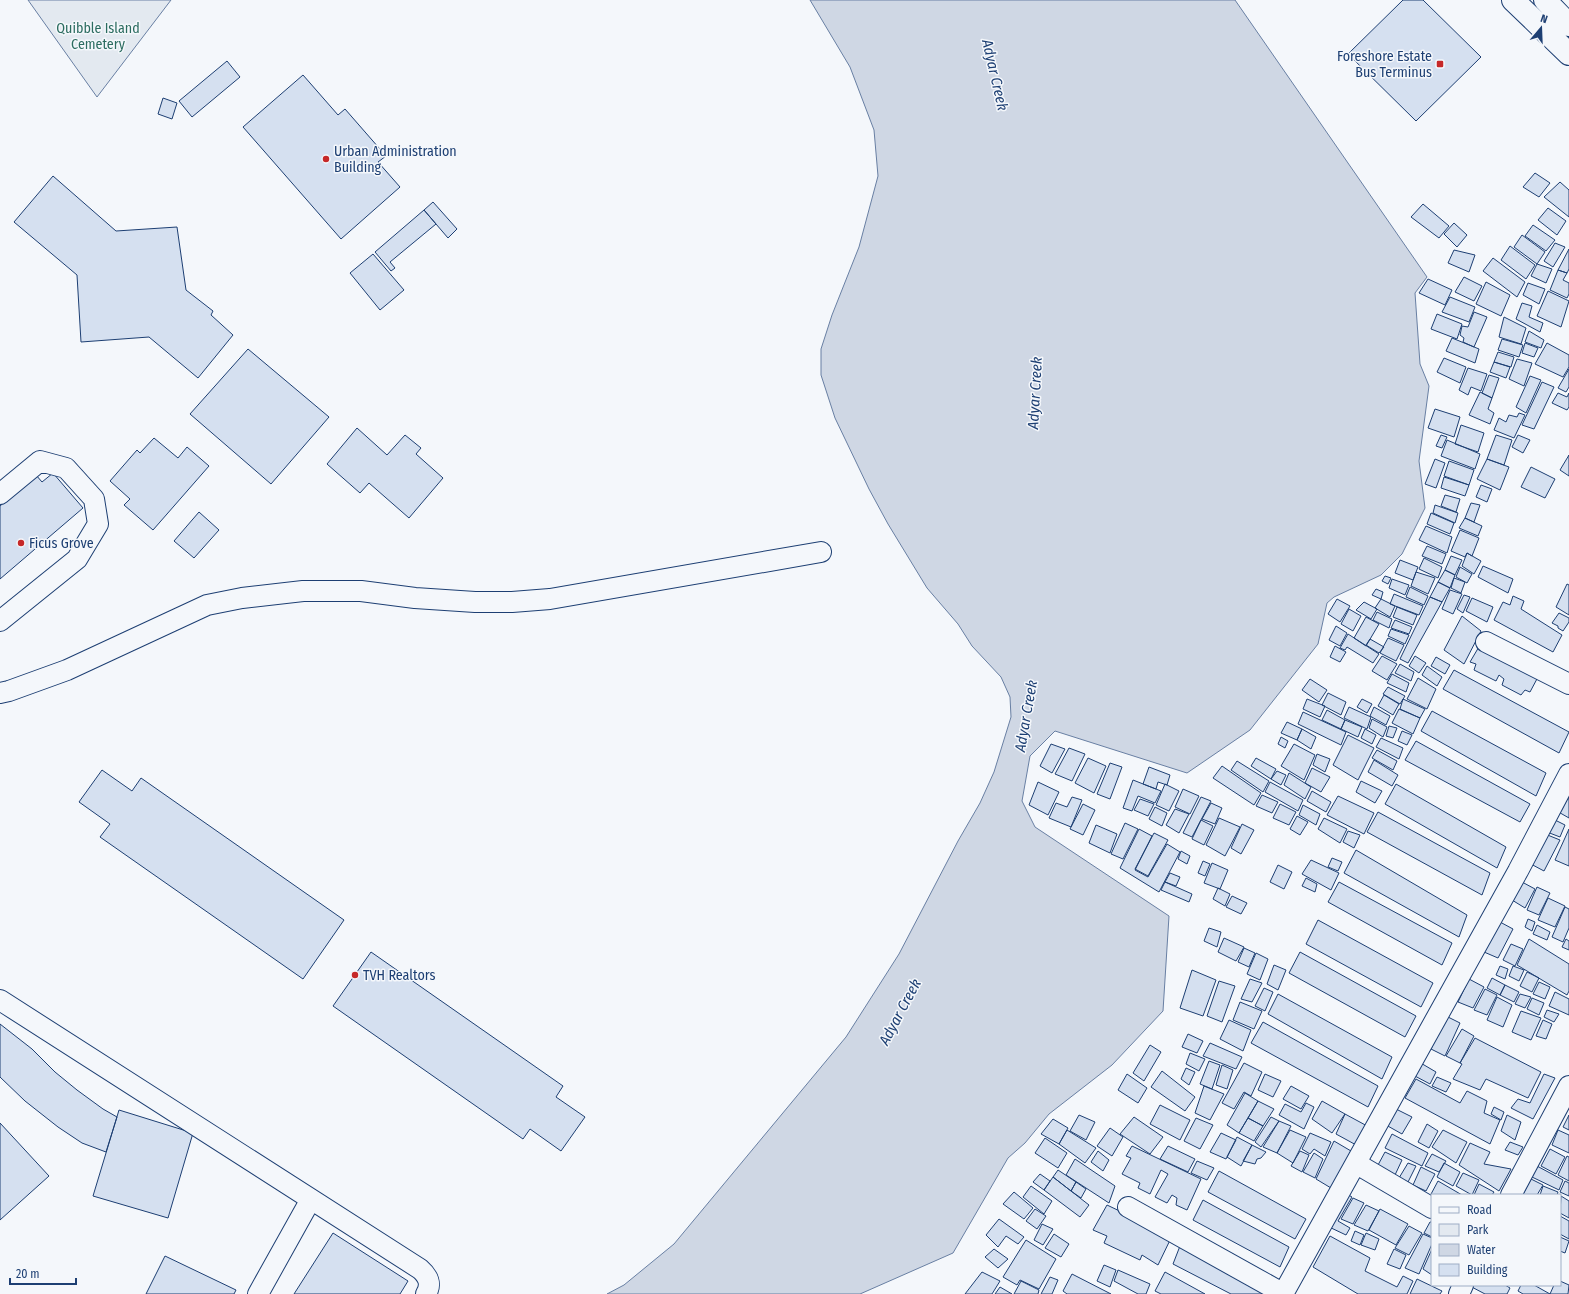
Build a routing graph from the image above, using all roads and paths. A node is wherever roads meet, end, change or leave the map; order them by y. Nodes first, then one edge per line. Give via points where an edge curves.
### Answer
1 (1513, 0) edge
2 (1545, 0) edge
3 (1569, 25) edge
4 (1569, 54) edge
5 (0, 494) edge
6 (821, 552) dead end
7 (0, 621) edge
8 (1486, 642) dead end
9 (1569, 684) edge
10 (0, 693) edge
11 (1569, 774) edge
12 (0, 1000) edge
13 (1569, 1086) edge
14 (1357, 1164) junction
15 (1513, 1194) edge
16 (311, 1199) junction
17 (1128, 1207) dead end
18 (1431, 1207) edge
19 (258, 1294) edge
20 (426, 1294) edge
21 (1283, 1294) edge

1 - 4 street
2 - 3 street
5 - 7 street via 40,462 66,468 94,499 98,524 76,559
6 - 10 street via 550,599 475,602 361,591 303,591 242,598 207,605 67,670
8 - 9 street
11 - 14 street
12 - 16 street
13 - 15 street
14 - 18 street
14 - 21 street
16 - 19 street
16 - 20 street via 420,1269 429,1279
17 - 21 street

